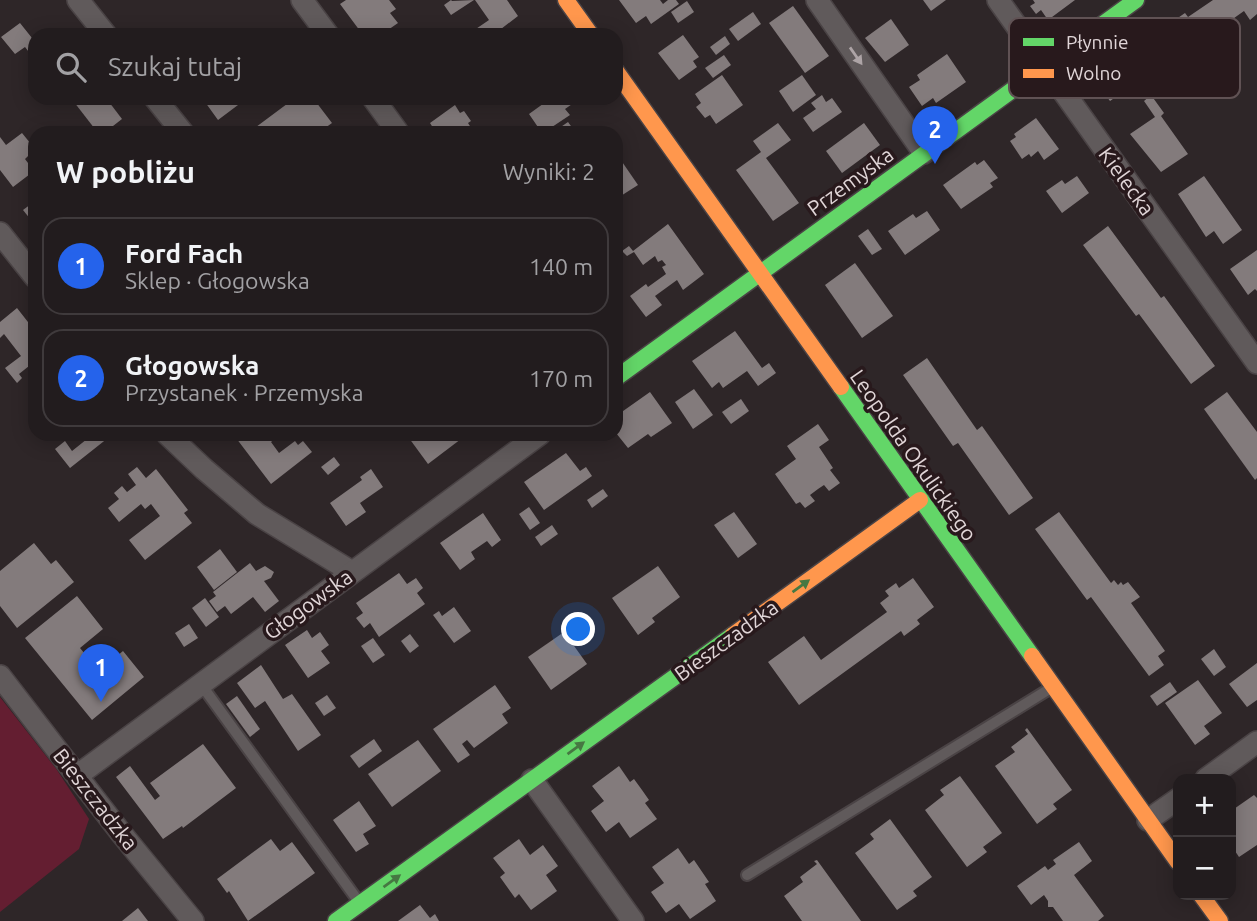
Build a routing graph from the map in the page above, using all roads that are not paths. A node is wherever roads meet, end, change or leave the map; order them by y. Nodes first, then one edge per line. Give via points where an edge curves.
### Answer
1 (78, 0) edge
2 (302, 0) edge
3 (566, 0) edge
4 (817, 0) edge
5 (998, 0) edge
6 (1136, 0) edge
7 (1011, 18) edge
8 (1111, 18) edge
9 (100, 28) edge
10 (323, 28) edge
11 (586, 28) edge
12 (623, 81) edge
13 (1009, 92) edge
14 (1068, 98) edge
15 (161, 105) edge
16 (378, 105) edge
17 (177, 126) edge
18 (393, 126) edge
19 (924, 153) junction
20 (0, 233) edge
21 (28, 268) edge
22 (759, 274) junction
23 (1257, 363) edge
24 (623, 373) edge
25 (175, 441) edge
26 (522, 441) edge
27 (920, 500) junction
28 (352, 572) junction
29 (0, 676) edge
30 (200, 683) junction
31 (1053, 686) junction
32 (1257, 742) edge
33 (1213, 774) edge
34 (78, 775) junction
35 (531, 780) junction
36 (1173, 802) edge
37 (1148, 820) junction
38 (1173, 856) edge
39 (747, 875) dead end
40 (1205, 900) edge
41 (348, 915) edge
42 (193, 921) edge
43 (633, 921) edge
44 (1220, 921) edge

1 - 9 street
2 - 10 street
3 - 11 street
4 -> 19 street
5 - 7 street, Kielecka
6 - 8 street, Przemyska
12 - 22 street, Leopolda Okulickiego
13 - 19 street, Przemyska
14 - 23 street, Kielecka
15 - 17 street
16 - 18 street
19 - 22 street, Przemyska
20 - 21 street
22 - 24 street
22 - 27 street, Leopolda Okulickiego
25 - 28 street via 257,514
26 - 28 street, Głogowska
27 - 31 street, Leopolda Okulickiego
35 -> 27 street, Bieszczadzka
28 - 30 street, Głogowska
29 - 34 street, Bieszczadzka
30 - 34 street, Głogowska
30 - 41 lane, Bieszczadzka
31 - 37 street, Leopolda Okulickiego
31 - 39 lane
32 - 33 street
34 - 42 street, Bieszczadzka
41 -> 35 street, Bieszczadzka
35 - 43 street
36 - 37 street
37 - 38 street, Leopolda Okulickiego
40 - 44 street

